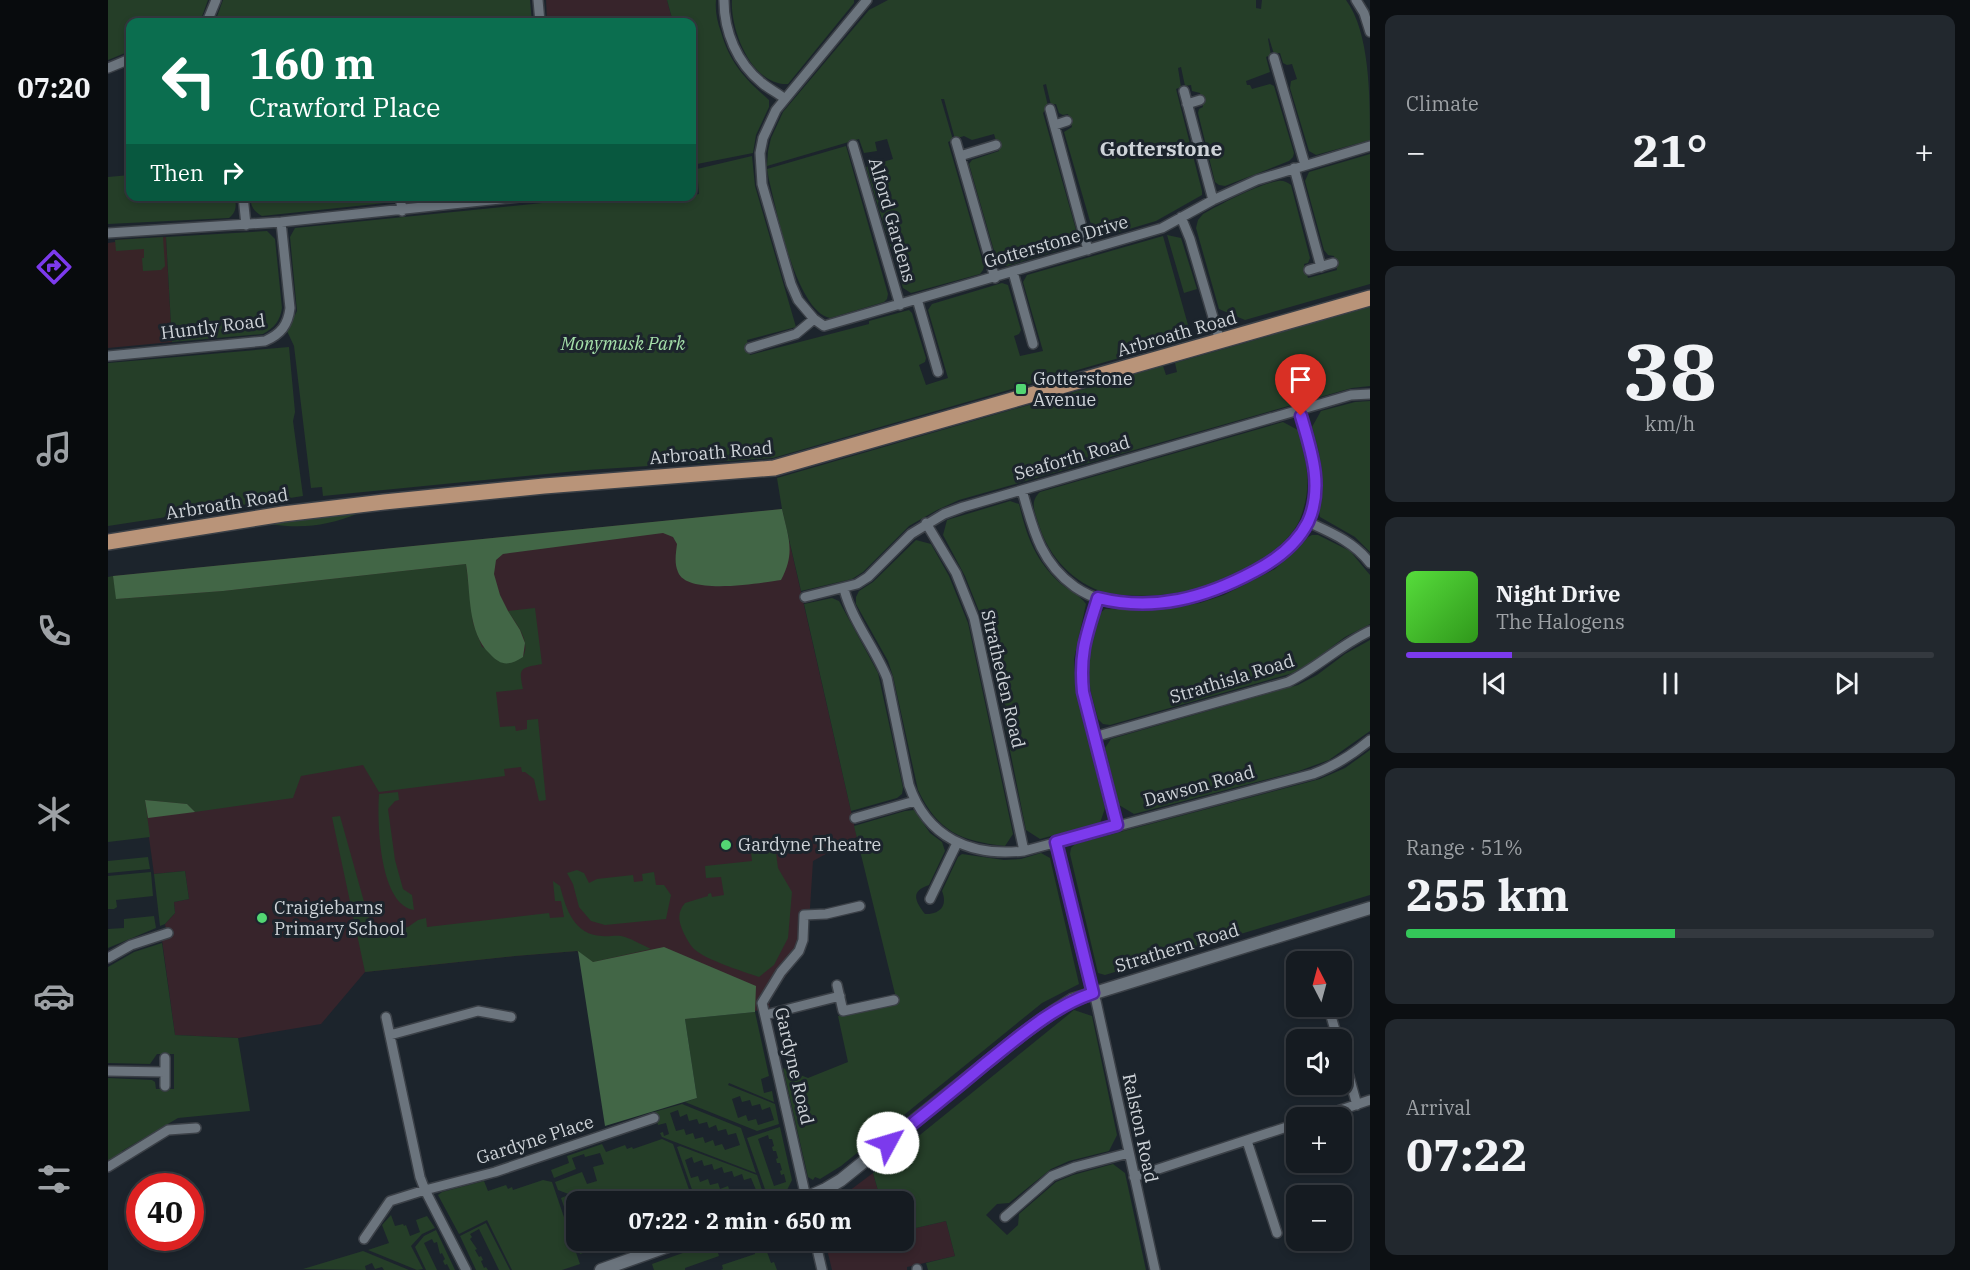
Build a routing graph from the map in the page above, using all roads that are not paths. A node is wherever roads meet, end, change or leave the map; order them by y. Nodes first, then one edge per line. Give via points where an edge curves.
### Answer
1 (216, 0) edge
2 (538, 0) edge
3 (724, 0) edge
4 (867, 0) edge
5 (1356, 0) edge
6 (209, 18) edge
7 (540, 18) edge
8 (1370, 32) edge
9 (1274, 58) dead end
10 (126, 61) edge
11 (108, 68) edge
12 (1184, 91) dead end
13 (785, 99) junction
14 (1200, 100) dead end
15 (1187, 104) junction
16 (1050, 109) dead end
17 (1067, 121) dead end
18 (1054, 125) junction
19 (956, 142) dead end
20 (853, 145) dead end
21 (996, 145) dead end
22 (1370, 146) edge
23 (960, 156) junction
24 (1305, 165) junction
25 (1294, 168) junction
26 (1213, 200) junction
27 (244, 201) edge
28 (401, 201) edge
29 (483, 201) edge
30 (402, 210) junction
31 (1181, 217) junction
32 (281, 222) junction
33 (246, 225) junction
34 (108, 233) edge
35 (1088, 250) junction
36 (1333, 263) dead end
37 (1321, 267) junction
38 (1309, 270) dead end
39 (1013, 272) junction
40 (995, 278) junction
41 (1370, 298) edge
42 (917, 299) junction
43 (900, 305) junction
44 (814, 319) junction
45 (1220, 341) junction
46 (1033, 344) dead end
47 (750, 348) dead end
48 (108, 356) edge
49 (938, 372) dead end
50 (1370, 394) edge
51 (1300, 410) junction
52 (1022, 490) junction
53 (1308, 522) junction
54 (927, 523) junction
55 (108, 542) edge
56 (1370, 563) edge
57 (844, 589) junction
58 (805, 597) dead end
59 (1098, 598) junction
60 (1370, 632) edge
61 (1094, 737) junction
62 (1370, 740) edge
63 (915, 801) junction
64 (855, 818) dead end
65 (1117, 825) junction
66 (1056, 842) junction
67 (957, 843) junction
68 (1024, 851) junction
69 (930, 899) dead end
70 (860, 906) dead end
71 (1370, 909) edge
72 (168, 933) dead end
73 (108, 958) edge
74 (837, 985) dead end
75 (1093, 993) junction
76 (840, 996) junction
77 (894, 1000) dead end
78 (765, 1015) junction
79 (386, 1017) dead end
80 (511, 1017) dead end
81 (390, 1035) junction
82 (165, 1058) dead end
83 (108, 1071) edge
84 (165, 1072) junction
85 (165, 1086) dead end
86 (1352, 1086) edge
87 (1370, 1100) edge
88 (1357, 1104) junction
89 (1348, 1107) edge
90 (654, 1118) dead end
91 (1286, 1127) edge
92 (196, 1128) dead end
93 (1247, 1141) junction
94 (1129, 1153) junction
95 (108, 1167) edge
96 (1134, 1177) junction
97 (425, 1190) junction
98 (801, 1191) edge
99 (822, 1191) edge
100 (1005, 1217) dead end
101 (1277, 1233) dead end
102 (364, 1239) dead end
103 (655, 1251) edge
104 (818, 1251) edge
105 (466, 1270) edge
106 (601, 1270) edge
107 (822, 1270) edge
108 (1155, 1270) edge

1 - 6 street
2 - 7 street
3 - 13 street via 724,14 737,55 749,72
4 - 13 street
5 - 8 street
9 - 24 street
10 - 11 street
12 - 15 street
13 - 44 street via 763,138 762,184 791,284
14 - 15 street
15 - 26 street
16 - 18 street
17 - 18 street
18 - 35 street
19 - 23 street
20 - 43 street, Alford Gardens
21 - 23 street
22 - 24 street, Gotterstone Drive
23 - 40 street
24 - 25 street, Gotterstone Drive
25 - 26 street, Gotterstone Drive
25 - 37 street
26 - 31 street, Gotterstone Drive
27 - 33 street
28 - 30 street
29 - 30 street
30 - 32 street
31 - 35 street, Gotterstone Drive via 1162,228
31 - 45 street
32 - 33 street
32 - 48 street, Huntly Road via 290,308 285,326 277,335 265,341
33 - 34 street
35 - 39 street, Gotterstone Drive
36 - 37 street
37 - 38 street
39 - 40 street, Gotterstone Drive
39 - 46 street
40 - 42 street, Gotterstone Drive
41 - 45 main road, Arbroath Road
42 - 43 street, Gotterstone Drive
42 - 49 street
43 - 44 street, Gotterstone Drive via 824,326
44 - 47 street via 796,334
45 - 55 main road, Arbroath Road via 774,468 384,502
50 - 51 street, Seaforth Road via 1351,395
51 - 52 street, Seaforth Road
51 - 53 street via 1316,477
52 - 54 street, Seaforth Road via 963,507
52 - 59 street via 1042,552 1077,588
53 - 56 street via 1347,541
53 - 59 street via 1280,556 1234,583 1203,595 1144,604
54 - 57 street, Seaforth Road via 868,577
54 - 68 street, Stratheden Road via 956,573 975,618
57 - 58 street, Seaforth Road
57 - 63 street, Dawson Road via 887,678
59 - 61 street via 1083,644 1081,669
60 - 61 street, Strathisla Road via 1288,682
61 - 65 street
62 - 65 street, Dawson Road via 1332,767 1313,774
63 - 64 street
63 - 67 street, Dawson Road via 940,831
65 - 66 street, Dawson Road
66 - 68 street, Dawson Road
66 - 75 street, Ralston Road
67 - 68 street, Dawson Road via 983,851
67 - 69 street
70 - 78 street, Gardyne Road via 804,915 799,951 762,1003
71 - 75 street, Strathern Road
72 - 73 street via 131,945
74 - 76 street
75 - 94 street, Ralston Road
75 - 99 street, Strathern Road via 1053,1012 841,1180
76 - 77 street via 843,1011
76 - 78 street
78 - 98 street, Gardyne Road
79 - 81 street
80 - 81 street via 478,1011
81 - 97 street
82 - 84 street
83 - 84 street
84 - 85 street
86 - 88 street
87 - 88 street
88 - 89 street
90 - 97 street, Gardyne Place via 495,1172
91 - 93 street
92 - 95 street via 168,1130
93 - 96 street
93 - 101 street
94 - 96 street, Ralston Road
94 - 100 street via 1052,1176
96 - 108 street, Ralston Road
97 - 102 street, Gardyne Place via 390,1201
97 - 105 street
103 - 106 street
104 - 107 street

